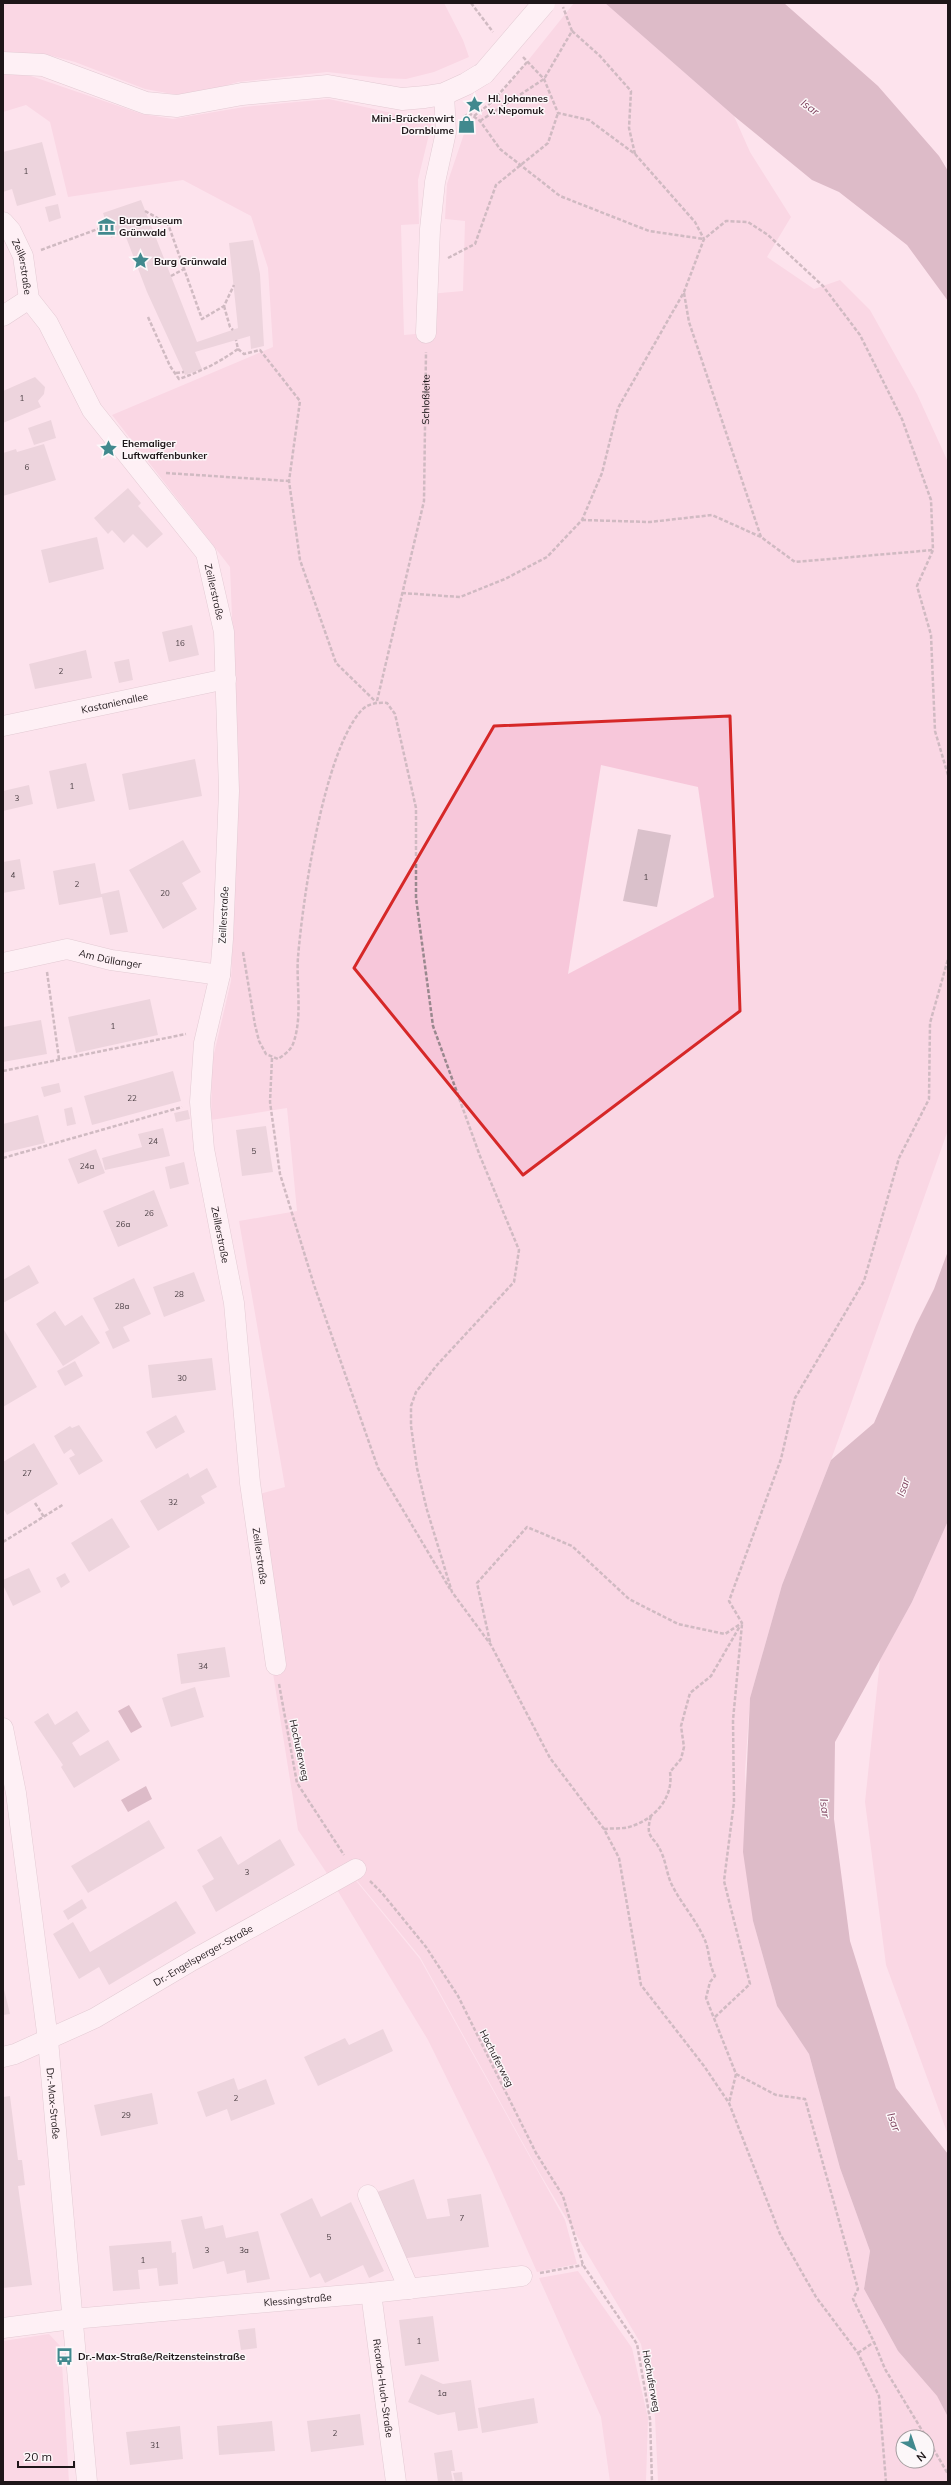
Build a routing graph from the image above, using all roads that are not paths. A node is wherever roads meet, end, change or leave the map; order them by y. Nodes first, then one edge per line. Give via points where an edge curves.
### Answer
1 (544, 3) edge
2 (3, 63) edge
3 (444, 94) junction
4 (3, 222) edge
5 (29, 299) junction
6 (3, 316) edge
7 (426, 333) road end
8 (226, 679) junction
9 (3, 726) edge
10 (3, 963) edge
11 (220, 975) junction
12 (276, 1666) road end
13 (3, 1728) edge
14 (10, 1795) edge
15 (356, 1869) road end
16 (48, 2040) junction
17 (3, 2057) edge
18 (368, 2195) dead end
19 (522, 2276) road end
20 (409, 2289) junction
21 (371, 2293) junction
22 (72, 2319) junction
23 (3, 2328) edge
24 (87, 2482) edge
25 (396, 2482) edge

1 - 3 main road, bridge via 484,73
2 - 3 main road via 43,65 146,102 177,106 242,94 328,86 402,99
3 - 7 street via 445,127 435,182
4 - 5 street, Zeillerstraße via 11,231 23,256
5 - 6 street
5 - 8 street, Zeillerstraße via 48,323 92,410 206,553 224,632
8 - 9 street, Kastanienallee
8 - 11 street, Zeillerstraße via 229,791
10 - 11 street, Am Düllanger via 67,949 111,960
11 - 12 street, Zeillerstraße via 206,1030 200,1102 204,1149 234,1302 250,1483
13 - 14 street, Dr.-Max-Straße
14 - 16 street, Dr.-Max-Straße
15 - 16 street, Dr.-Engelsperger-Straße via 95,2018
16 - 17 street, Dr.-Engelsperger-Straße
16 - 22 street, Dr.-Max-Straße
18 - 20 street
19 - 20 street, Klessingstraße
20 - 21 street, Klessingstraße
21 - 22 street, Klessingstraße
21 - 25 street, Ricarda-Huch-Straße
22 - 23 street, Klessingstraße
22 - 24 street, Dr.-Max-Straße

